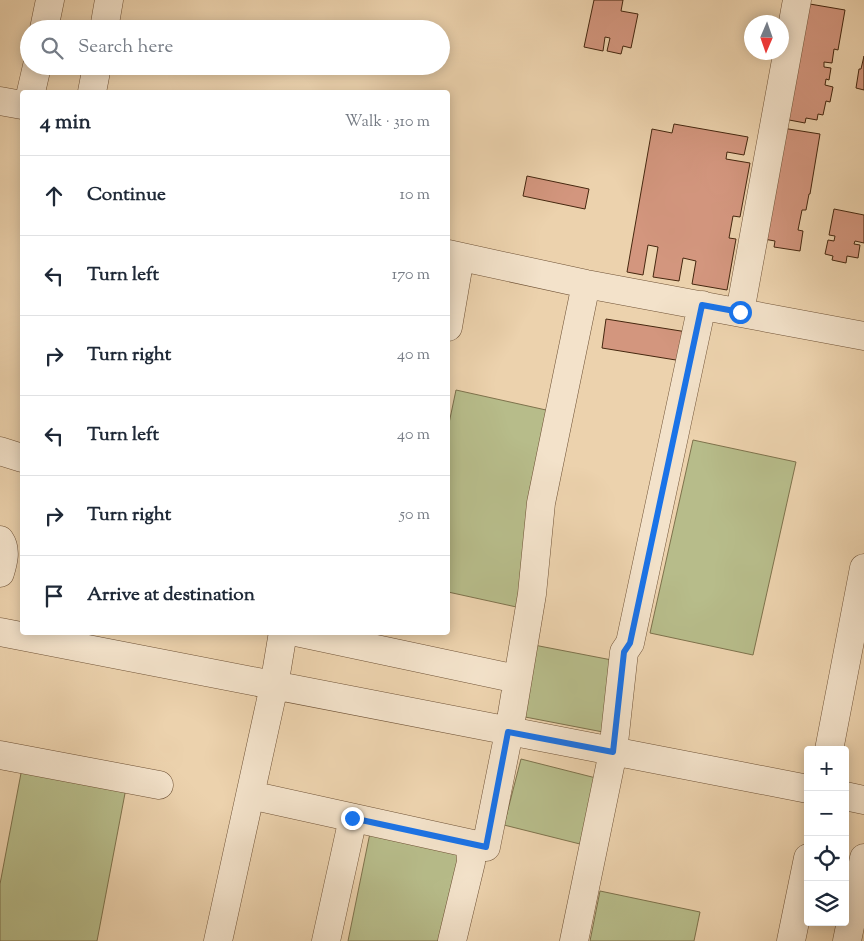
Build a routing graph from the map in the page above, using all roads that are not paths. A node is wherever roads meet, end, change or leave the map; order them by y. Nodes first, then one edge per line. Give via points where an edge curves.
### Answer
1 (50, 0) edge
2 (109, 0) edge
3 (797, 0) edge
4 (46, 20) edge
5 (106, 20) edge
6 (34, 75) edge
7 (95, 75) edge
8 (31, 90) edge
9 (92, 90) edge
10 (0, 101) edge
11 (20, 105) edge
12 (454, 256) edge
13 (586, 284) junction
14 (450, 303) edge
15 (702, 305) junction
16 (740, 312) junction
17 (864, 336) edge
18 (0, 451) edge
19 (20, 457) edge
20 (0, 540) edge
21 (864, 568) edge
22 (0, 573) edge
23 (0, 632) edge
24 (283, 635) edge
25 (310, 635) edge
26 (517, 679) junction
27 (274, 686) junction
28 (508, 732) junction
29 (830, 746) edge
30 (613, 752) junction
31 (0, 755) edge
32 (160, 785) dead end
33 (804, 788) edge
34 (250, 795) junction
35 (849, 797) edge
36 (864, 800) edge
37 (352, 818) junction
38 (470, 844) junction
39 (864, 858) edge
40 (804, 879) edge
41 (218, 941) edge
42 (326, 941) edge
43 (452, 941) edge
44 (574, 941) edge
45 (792, 941) edge
46 (847, 941) edge

1 - 4 street
2 - 5 street
3 - 16 street
6 - 8 street
7 - 9 street
10 - 11 street
12 - 13 street
12 - 14 street
13 - 15 street
13 - 26 street via 541,502 532,594
15 - 16 street
15 - 30 street via 630,643 624,652
16 - 17 street
18 - 19 street
20 - 22 street via 4,554
21 - 29 street
23 - 27 street
24 - 27 street
25 - 26 street
26 - 28 street
27 - 28 street
27 - 34 street
28 - 30 street
28 - 38 street via 486,847
30 - 33 street
30 - 44 street
31 - 32 street
34 - 37 street
34 - 41 street
35 - 36 street
37 - 38 street
37 - 42 street
38 - 43 street via 471,862
39 - 46 street
40 - 45 street

